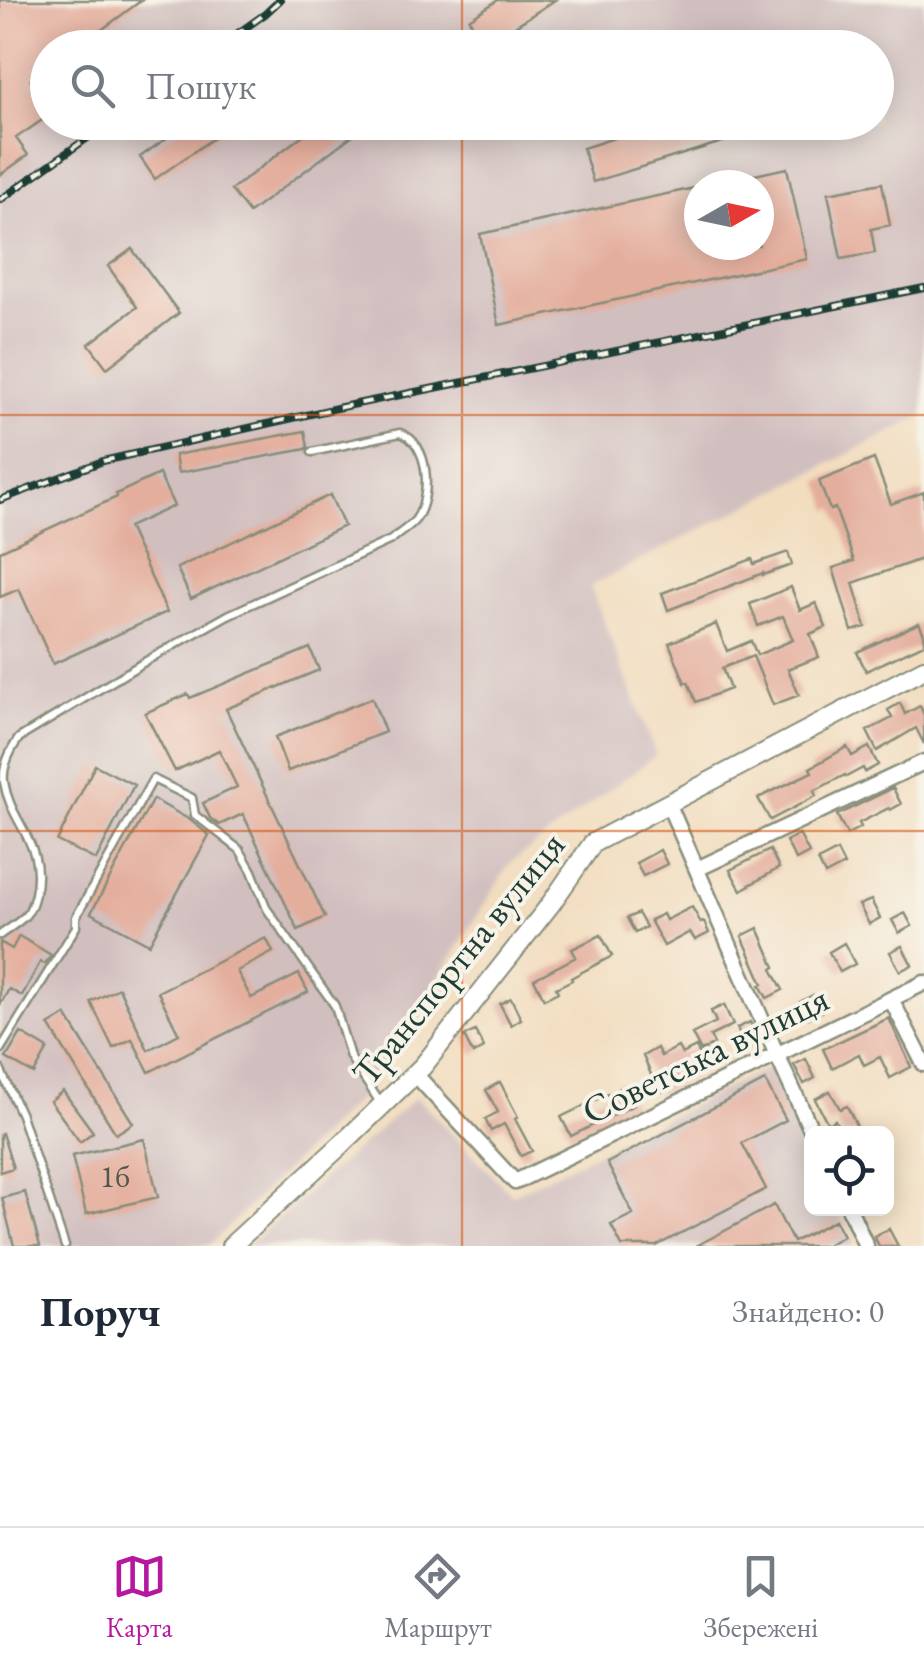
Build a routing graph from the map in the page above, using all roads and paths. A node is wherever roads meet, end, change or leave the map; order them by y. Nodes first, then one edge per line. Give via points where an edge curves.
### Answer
1 (312, 452) dead end
2 (924, 669) edge
3 (924, 762) edge
4 (668, 804) junction
5 (697, 870) junction
6 (0, 935) edge
7 (924, 983) edge
8 (891, 1000) junction
9 (0, 1050) edge
10 (776, 1055) junction
11 (924, 1064) edge
12 (0, 1069) edge
13 (415, 1074) junction
14 (382, 1106) junction
15 (809, 1126) edge
16 (852, 1216) edge
17 (65, 1246) edge
18 (231, 1246) edge
19 (866, 1246) edge

1 - 6 lane via 407,436 421,451 425,479 414,522 391,540 228,615 19,738 4,782 30,838 38,881 27,914
2 - 4 street, Транспортна вулиця
3 - 5 street
4 - 5 street
4 - 13 street, Транспортна вулиця via 593,843
5 - 10 street
7 - 8 street, Советська вулиця
8 - 10 street, Советська вулиця
8 - 11 street
9 - 14 lane via 76,928 76,917 153,778 192,798 195,815 240,850 266,909 335,1006 350,1057
10 - 13 street, Советська вулиця via 515,1182
10 - 15 street
12 - 17 lane
13 - 14 street, Транспортна вулиця
14 - 18 street, Транспортна вулиця
16 - 19 street

